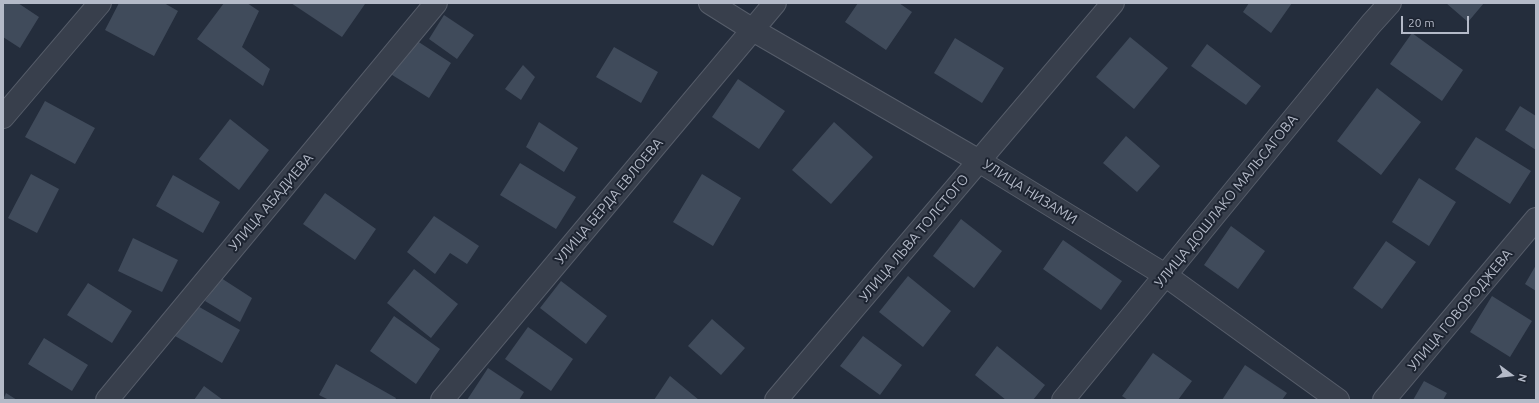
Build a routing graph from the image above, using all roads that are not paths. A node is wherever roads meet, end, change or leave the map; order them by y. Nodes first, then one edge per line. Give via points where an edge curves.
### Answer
1 (100, 3) edge
2 (436, 3) edge
3 (710, 3) edge
4 (775, 3) edge
5 (1114, 3) edge
6 (1390, 3) edge
7 (753, 30) junction
8 (3, 117) edge
9 (979, 161) junction
10 (1536, 219) edge
11 (1165, 276) junction
12 (107, 400) edge
13 (442, 400) edge
14 (776, 400) edge
15 (1063, 400) edge
16 (1338, 400) edge
17 (1384, 400) edge

1 - 8 street
2 - 12 street, УЛИЦА АБАДИЕВА
3 - 7 street, УЛИЦА НИЗАМИ
4 - 7 street, УЛИЦА БЕРДА ЕВЛОЕВА
5 - 9 street, УЛИЦА ЛЬВА ТОЛСТОГО
6 - 11 street, УЛИЦА ДОШЛАКО МАЛЬСАГОВА
7 - 9 street, УЛИЦА НИЗАМИ
7 - 13 street, УЛИЦА БЕРДА ЕВЛОЕВА
9 - 11 street, УЛИЦА НИЗАМИ
9 - 14 street, УЛИЦА ЛЬВА ТОЛСТОГО
10 - 17 street, УЛИЦА ГОВОРОДЖЕВА
11 - 15 street, УЛИЦА ДОШЛАКО МАЛЬСАГОВА
11 - 16 street, УЛИЦА НИЗАМИ

